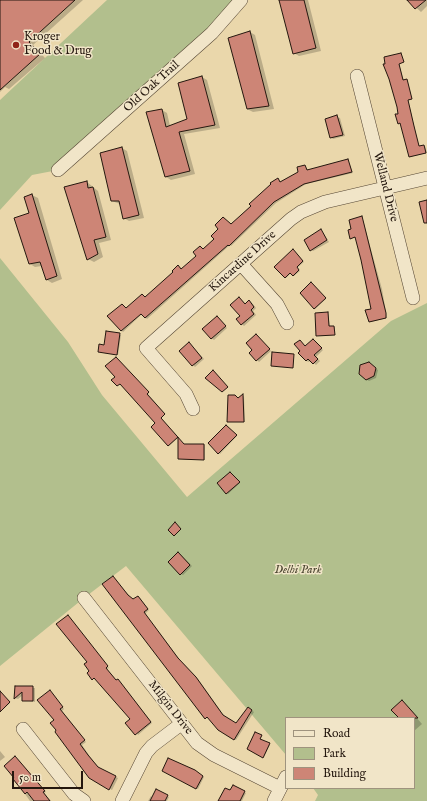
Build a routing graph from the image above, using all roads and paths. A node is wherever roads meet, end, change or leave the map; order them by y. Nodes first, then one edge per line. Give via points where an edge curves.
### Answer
1 (241, 0) edge
2 (357, 76) dead end
3 (58, 170) dead end
4 (427, 178) edge
5 (385, 187) junction
6 (241, 264) junction
7 (413, 298) dead end
8 (287, 322) dead end
9 (193, 409) dead end
10 (84, 598) dead end
11 (181, 724) junction
12 (23, 729) dead end
13 (283, 783) edge
14 (84, 801) edge
15 (122, 801) edge
16 (274, 801) edge

1 - 3 street, Old Oak Trail via 212,33
2 - 5 street, Welland Drive
4 - 5 street, Kincardine Drive
5 - 6 street, Kincardine Drive via 325,202 301,212
5 - 7 street, Welland Drive
6 - 8 street via 277,304
6 - 9 street, Kincardine Drive via 146,348 186,394
10 - 11 street, Milgin Drive
11 - 13 street, Milgin Drive via 206,750
11 - 15 street via 146,753
12 - 14 street via 74,794
13 - 16 street

